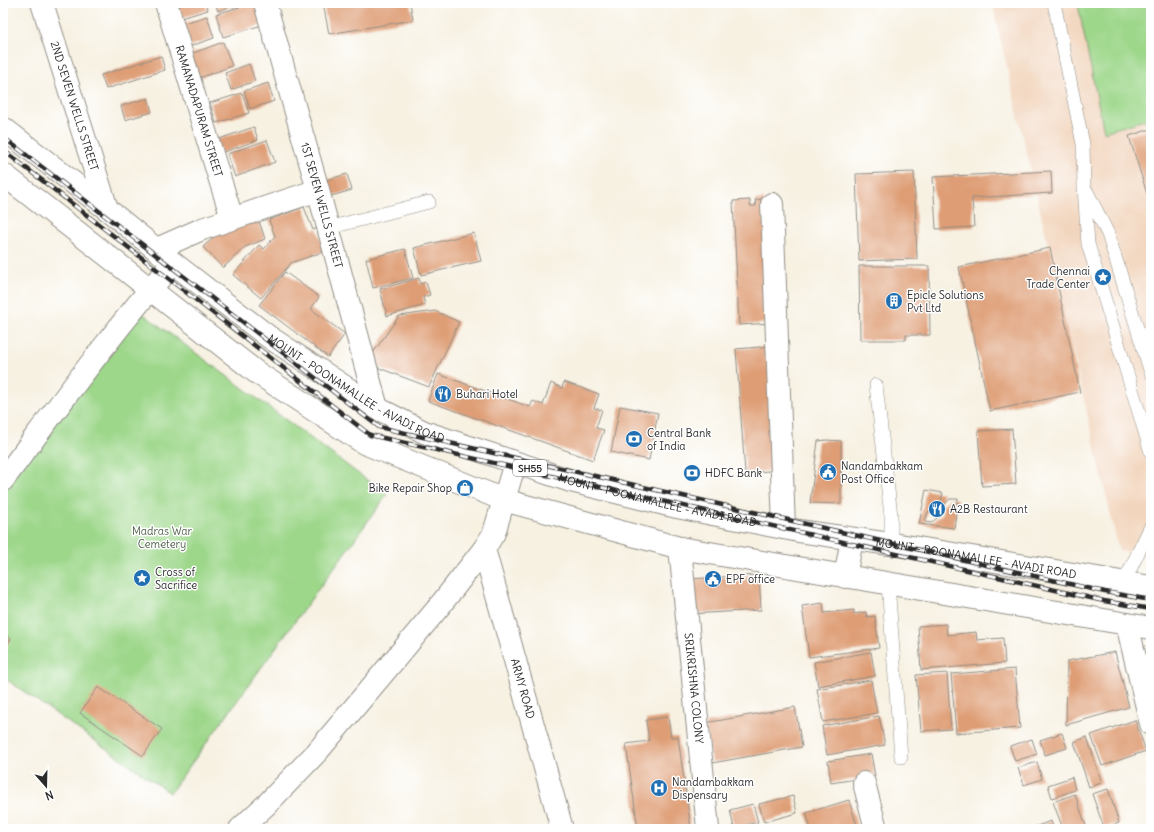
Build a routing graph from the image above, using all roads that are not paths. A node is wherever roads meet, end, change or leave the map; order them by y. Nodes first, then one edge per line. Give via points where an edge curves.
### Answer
1 (42, 3) edge
2 (166, 3) edge
3 (265, 3) edge
4 (1054, 3) edge
5 (3, 128) edge
6 (3, 174) edge
7 (1084, 187) junction
8 (318, 190) junction
9 (430, 202) dead end
10 (772, 204) dead end
11 (107, 209) junction
12 (232, 218) junction
13 (328, 228) junction
14 (165, 256) junction
15 (150, 289) junction
16 (1151, 373) edge
17 (876, 385) dead end
18 (377, 408) junction
19 (1151, 452) edge
20 (516, 463) junction
21 (3, 480) edge
22 (504, 500) junction
23 (1151, 526) edge
24 (784, 528) junction
25 (852, 539) junction
26 (891, 544) junction
27 (680, 548) junction
28 (484, 549) junction
29 (844, 577) junction
30 (1124, 582) junction
31 (888, 584) junction
32 (1151, 587) edge
33 (1127, 624) junction
34 (1151, 628) edge
35 (1151, 724) edge
36 (901, 757) dead end
37 (864, 783) dead end
38 (240, 829) edge
39 (562, 829) edge
40 (708, 829) edge
41 (876, 829) edge

1 - 11 main road, 2ND SEVEN WELLS STREET
2 - 12 main road, RAMANADAPURAM STREET
3 - 8 main road, 1ST SEVEN WELLS STREET
4 - 7 lane via 1083,144
5 - 11 main road, MOUNT - POONAMALLEE - AVADI ROAD / SH55
6 - 15 main road
7 - 16 lane via 1108,234
7 - 19 lane via 1088,244
8 - 12 main road
8 - 13 main road, 1ST SEVEN WELLS STREET
9 - 13 lane
10 - 24 main road
11 - 14 main road, MOUNT - POONAMALLEE - AVADI ROAD / SH55
12 - 14 main road via 202,229
13 - 18 main road, 1ST SEVEN WELLS STREET
14 - 15 main road
14 - 18 main road, MOUNT - POONAMALLEE - AVADI ROAD / SH55 via 269,337
15 - 21 main road
15 - 22 main road via 256,372 364,443
17 - 26 lane via 891,516
18 - 20 main road, MOUNT - POONAMALLEE - AVADI ROAD / SH55 via 424,432
20 - 22 main road
20 - 24 main road, MOUNT - POONAMALLEE - AVADI ROAD / SH55 via 572,481 677,507
22 - 27 main road
22 - 28 main road via 494,532
23 - 30 lane
24 - 25 main road, MOUNT - POONAMALLEE - AVADI ROAD / SH55
25 - 26 main road, MOUNT - POONAMALLEE - AVADI ROAD / SH55
25 - 29 main road
26 - 30 main road, MOUNT - POONAMALLEE - AVADI ROAD / SH55
27 - 29 main road
27 - 40 main road, SRIKRISHNA COLONY
28 - 38 main road via 317,752
28 - 39 main road, ARMY ROAD
29 - 31 main road
30 - 32 main road, MOUNT - POONAMALLEE - AVADI ROAD / SH55
31 - 33 main road
31 - 36 lane
33 - 34 main road
33 - 35 main road
37 - 41 main road

